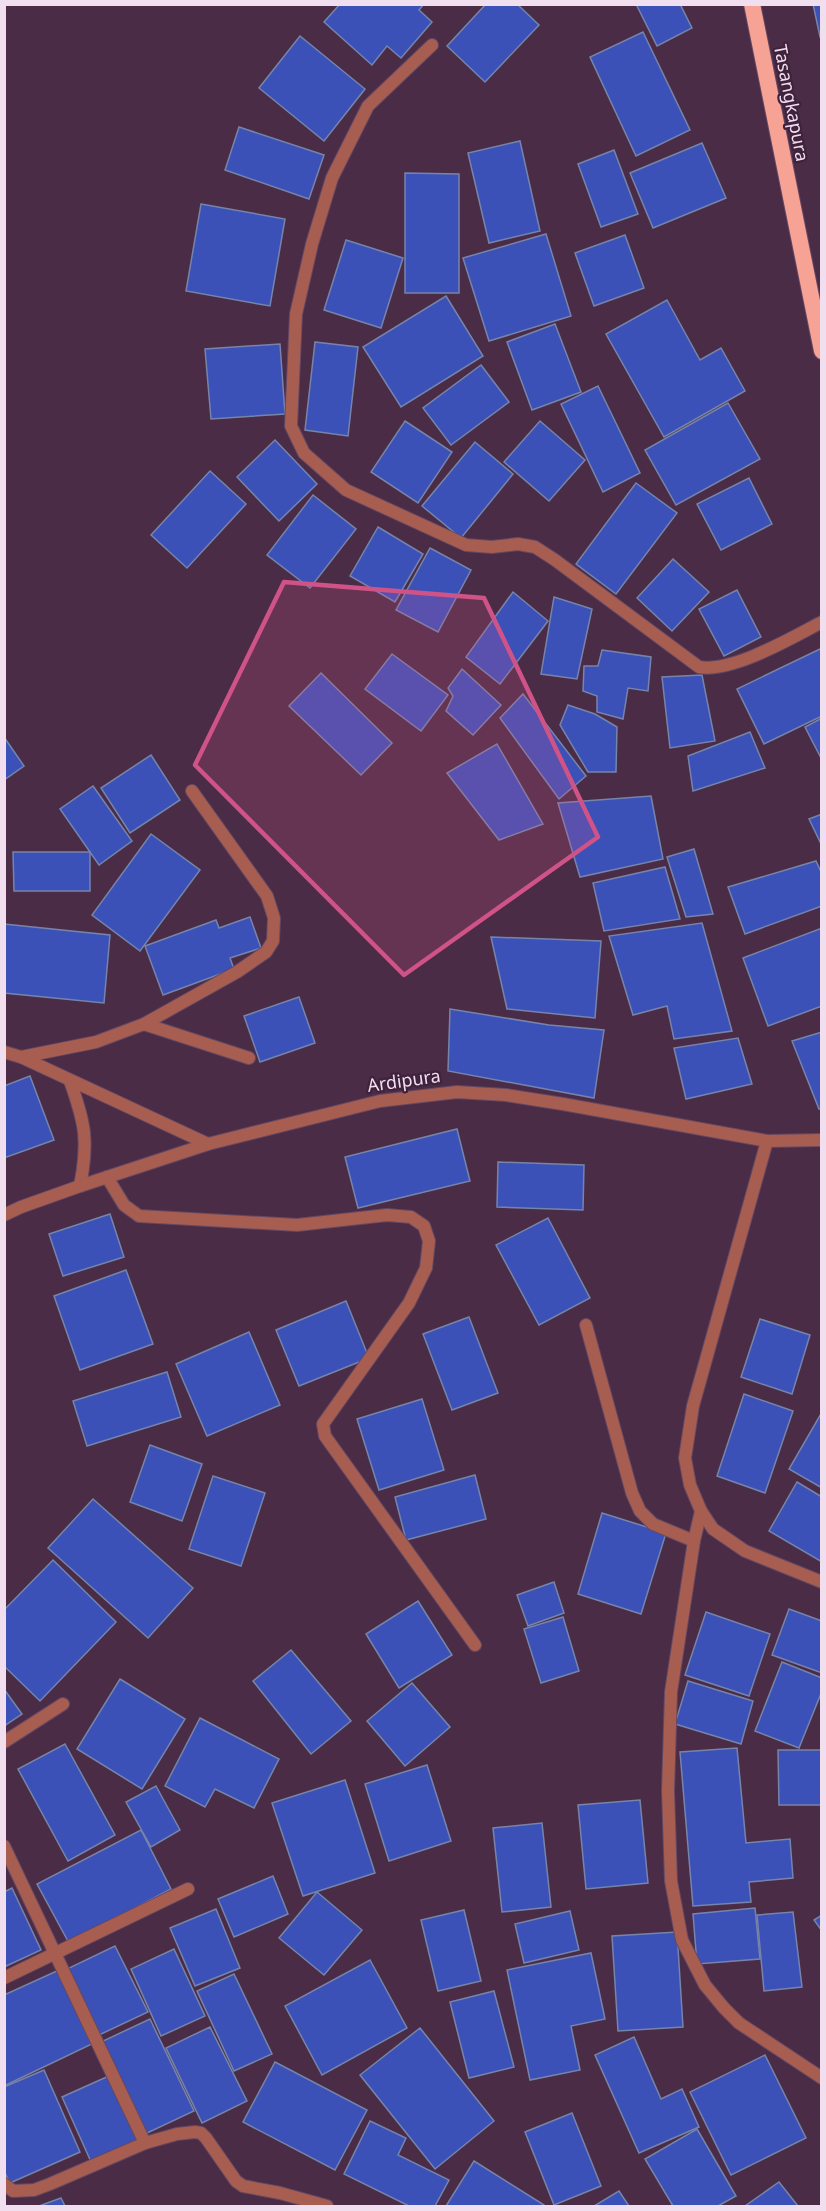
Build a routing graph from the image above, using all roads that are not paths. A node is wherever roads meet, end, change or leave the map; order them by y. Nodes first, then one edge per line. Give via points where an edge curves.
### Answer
1 (752, 4) edge
2 (432, 45) dead end
3 (822, 351) edge
4 (822, 622) edge
5 (192, 791) dead end
6 (144, 1024) junction
7 (4, 1052) edge
8 (21, 1057) junction
9 (249, 1058) dead end
10 (70, 1081) junction
11 (822, 1140) edge
12 (767, 1141) junction
13 (208, 1144) junction
14 (107, 1177) junction
15 (80, 1186) junction
16 (4, 1215) edge
17 (586, 1324) dead end
18 (701, 1511) junction
19 (694, 1541) junction
20 (822, 1582) edge
21 (474, 1645) dead end
22 (63, 1704) dead end
23 (4, 1742) edge
24 (4, 1846) edge
25 (188, 1889) dead end
26 (56, 1954) junction
27 (4, 1978) edge
28 (822, 2078) edge
29 (145, 2143) junction
30 (4, 2184) edge
31 (327, 2206) edge

1 - 3 highway, Tasangkapura
2 - 4 street via 368,106 333,178 312,244 296,314 291,426 304,453 346,490 442,536 466,545 518,544 535,548 699,667 727,666
5 - 6 street via 267,896 274,918 273,941 266,952 237,972
6 - 8 street via 96,1041
6 - 9 street
7 - 8 street
8 - 10 street
10 - 13 street
10 - 15 street via 83,1118 86,1156
11 - 12 street, Ardipura
12 - 13 street, Ardipura via 506,1095 456,1092 380,1101
12 - 18 street via 693,1406 685,1458 690,1485
13 - 14 street, Ardipura
14 - 15 street, Ardipura
14 - 21 street via 124,1204 139,1216 297,1225 387,1215 411,1217 424,1226 429,1241 426,1269 409,1303 323,1424 331,1445
15 - 16 street, Ardipura
17 - 19 street via 640,1511 653,1524
18 - 19 street
18 - 20 street via 713,1529 745,1551
19 - 28 street via 671,1692 668,1780 671,1881 682,1940 705,1985 739,2023
22 - 23 street
24 - 26 street
25 - 26 street
26 - 27 street
26 - 29 street
29 - 30 street via 34,2190 13,2191
29 - 31 street via 177,2134 201,2133 243,2186

